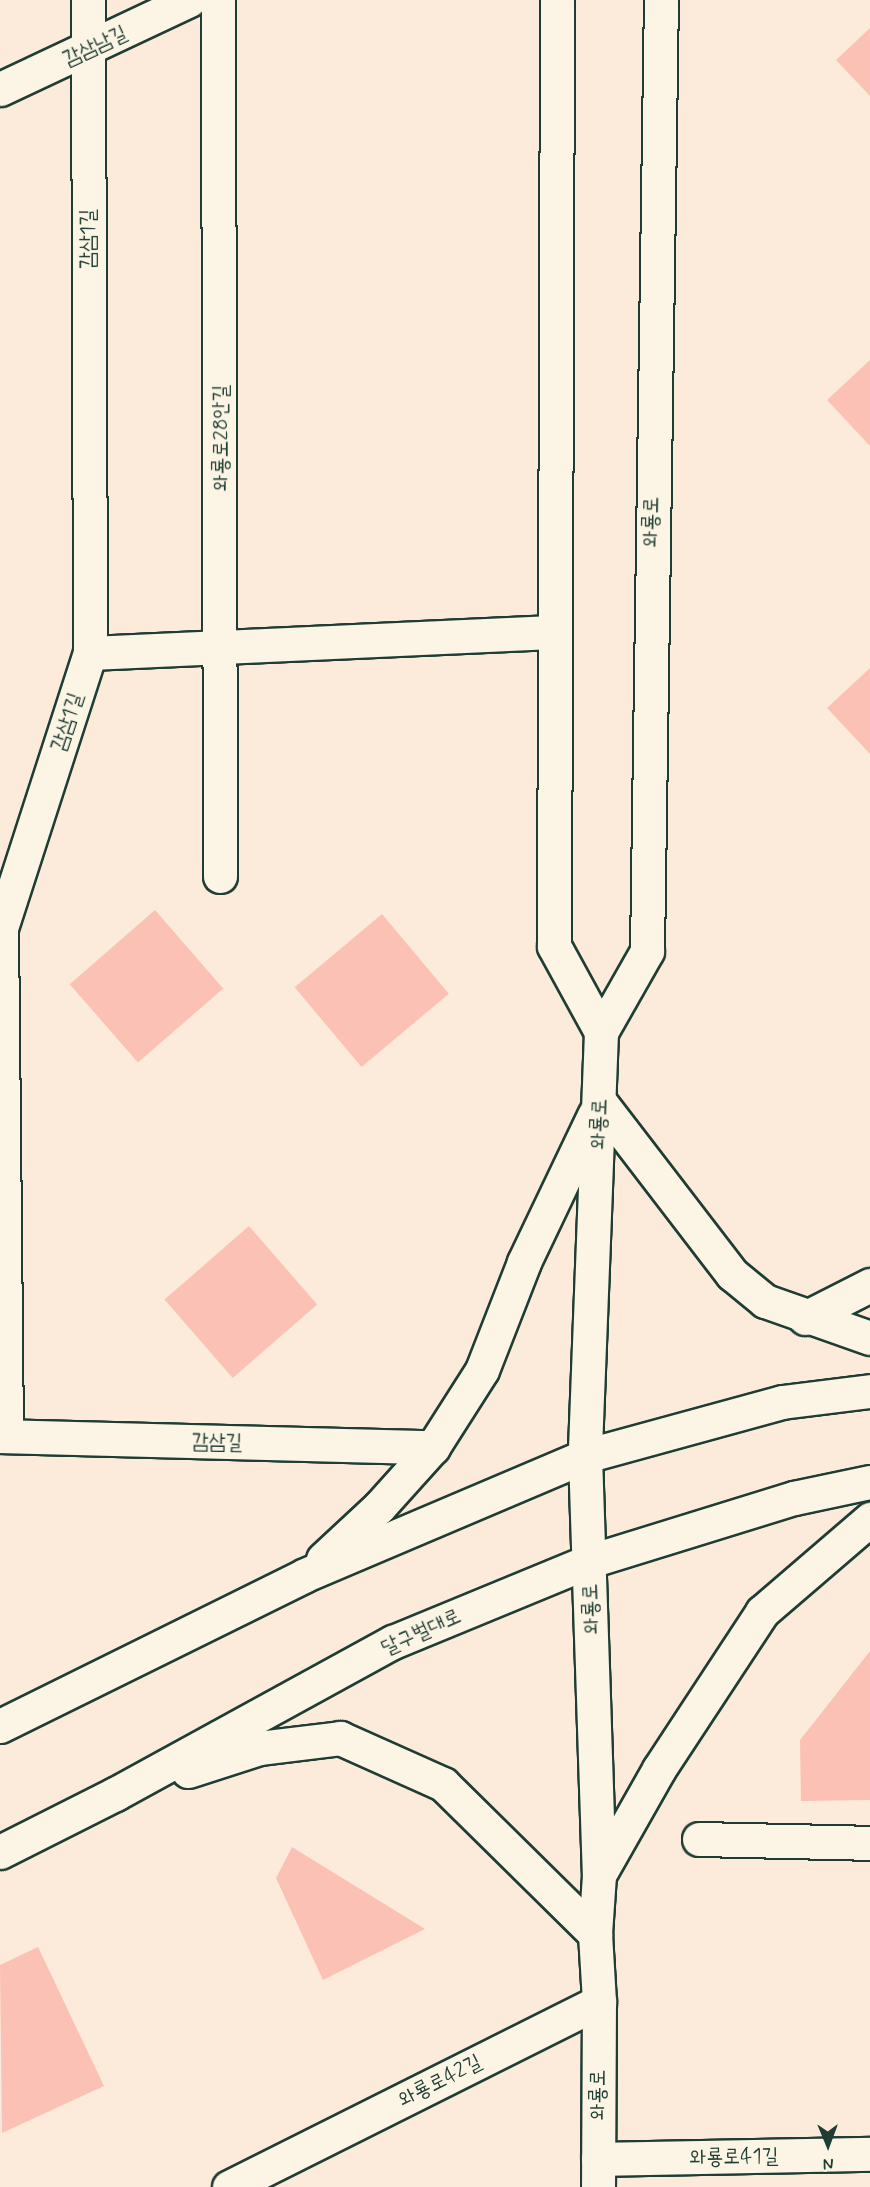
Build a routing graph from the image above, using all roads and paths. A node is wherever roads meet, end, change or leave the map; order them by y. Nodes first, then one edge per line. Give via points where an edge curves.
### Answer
1 (88, 0) edge
2 (189, 0) edge
3 (218, 0) edge
4 (557, 0) edge
5 (661, 0) edge
6 (88, 50) junction
7 (0, 89) edge
8 (553, 632) junction
9 (222, 649) junction
10 (90, 653) junction
11 (220, 876) dead end
12 (0, 962) edge
13 (601, 1032) junction
14 (600, 1102) junction
15 (870, 1285) edge
16 (805, 1318) junction
17 (870, 1338) edge
18 (870, 1391) edge
19 (3, 1436) edge
20 (433, 1447) junction
21 (585, 1456) junction
22 (870, 1482) edge
23 (870, 1519) edge
24 (590, 1561) junction
25 (305, 1575) junction
26 (0, 1726) edge
27 (115, 1794) junction
28 (699, 1839) dead end
29 (870, 1843) edge
30 (0, 1852) edge
31 (599, 1875) junction
32 (595, 1934) junction
33 (599, 2001) junction
34 (870, 2154) edge
35 (598, 2173) edge
36 (280, 2174) edge
37 (229, 2187) edge

1 - 6 main road, 감삼1길
2 - 6 main road, 감삼남길
3 - 9 main road, 와룡로28안길
4 - 8 main road, 와룡로
5 - 13 main road, 와룡로 via 647,951
6 - 7 main road, 감삼남길
6 - 10 main road, 감삼1길
8 - 9 main road
8 - 13 main road, 와룡로 via 554,946
9 - 10 main road
9 - 11 main road, 와룡로28안길
10 - 12 main road, 감삼1길 via 1,928
12 - 19 main road, 감삼1길
13 - 14 main road, 와룡로
14 - 16 main road via 732,1274 765,1301
14 - 20 main road via 524,1262 482,1370
14 - 21 main road, 와룡로
15 - 16 main road
16 - 17 main road
18 - 21 main road via 782,1402
19 - 20 main road, 감삼길
20 - 25 main road via 379,1508
21 - 24 main road, 와룡로
21 - 25 main road
22 - 24 main road, 달구벌대로 via 794,1498
23 - 31 main road via 762,1612 659,1769
24 - 27 main road, 달구벌대로 via 393,1642
24 - 31 main road, 와룡로
25 - 26 main road
27 - 30 main road, 달구벌대로
27 - 32 main road via 259,1748 340,1738 443,1784
28 - 29 main road
31 - 32 main road, 와룡로
32 - 33 main road, 와룡로
33 - 35 main road, 와룡로
33 - 36 main road, 와룡로42길
34 - 35 main road, 와룡로41길
36 - 37 main road, 와룡로42길

